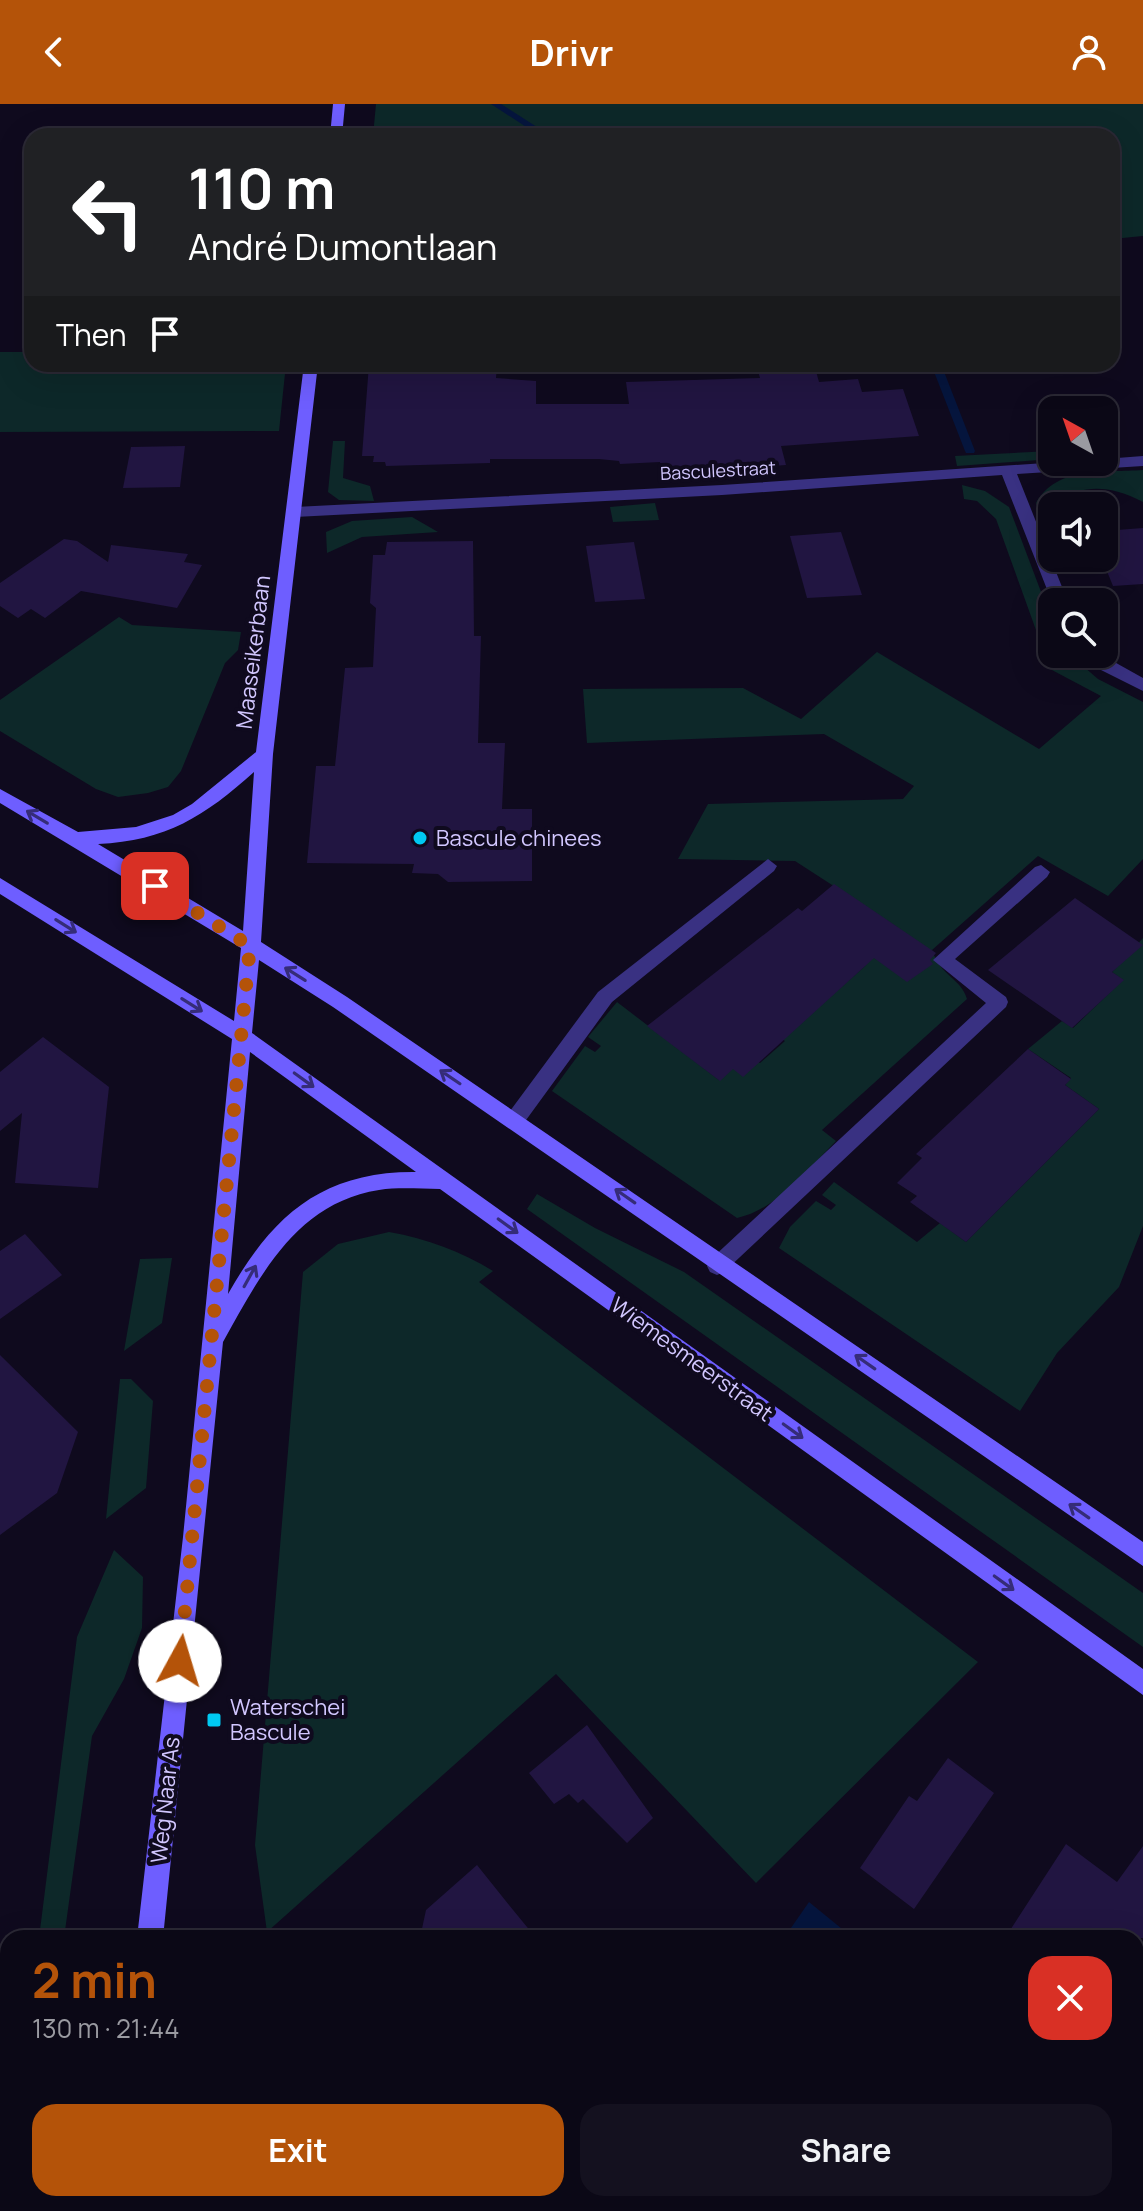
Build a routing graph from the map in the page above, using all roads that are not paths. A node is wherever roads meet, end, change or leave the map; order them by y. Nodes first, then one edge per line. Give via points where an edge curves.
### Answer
1 (339, 104) edge
2 (337, 128) edge
3 (310, 372) edge
4 (1143, 461) edge
5 (1008, 471) junction
6 (295, 512) junction
7 (1054, 588) edge
8 (1110, 668) edge
9 (1143, 685) edge
10 (264, 754) junction
11 (0, 795) edge
12 (74, 839) junction
13 (768, 866) dead end
14 (1041, 872) dead end
15 (0, 885) edge
16 (250, 946) junction
17 (241, 1035) junction
18 (514, 1121) junction
19 (445, 1181) junction
20 (719, 1264) junction
21 (211, 1344) junction
22 (1143, 1555) edge
23 (1143, 1683) edge
24 (151, 1930) edge

1 - 2 main road
3 - 6 main road, Maaseikerbaan
4 - 5 street, Basculestraat
5 - 6 street, Basculestraat
5 - 7 street
6 - 10 main road, Maaseikerbaan
8 - 9 street
10 - 12 main road via 195,814 175,823 144,834
10 - 16 main road, Maaseikerbaan
12 -> 11 main road
12 - 16 main road
13 - 18 street via 605,997
14 - 20 street via 942,960 999,1002
15 -> 17 main road, Wiemesmeerstraat
16 - 17 main road, Weg Naar As
18 -> 16 main road
17 -> 19 main road, Wiemesmeerstraat
17 - 21 main road, Weg Naar As
20 -> 18 main road
21 -> 19 main road via 268,1244 304,1212 378,1182
19 -> 23 main road, Wiemesmeerstraat
22 -> 20 main road
21 - 24 main road, Weg Naar As

